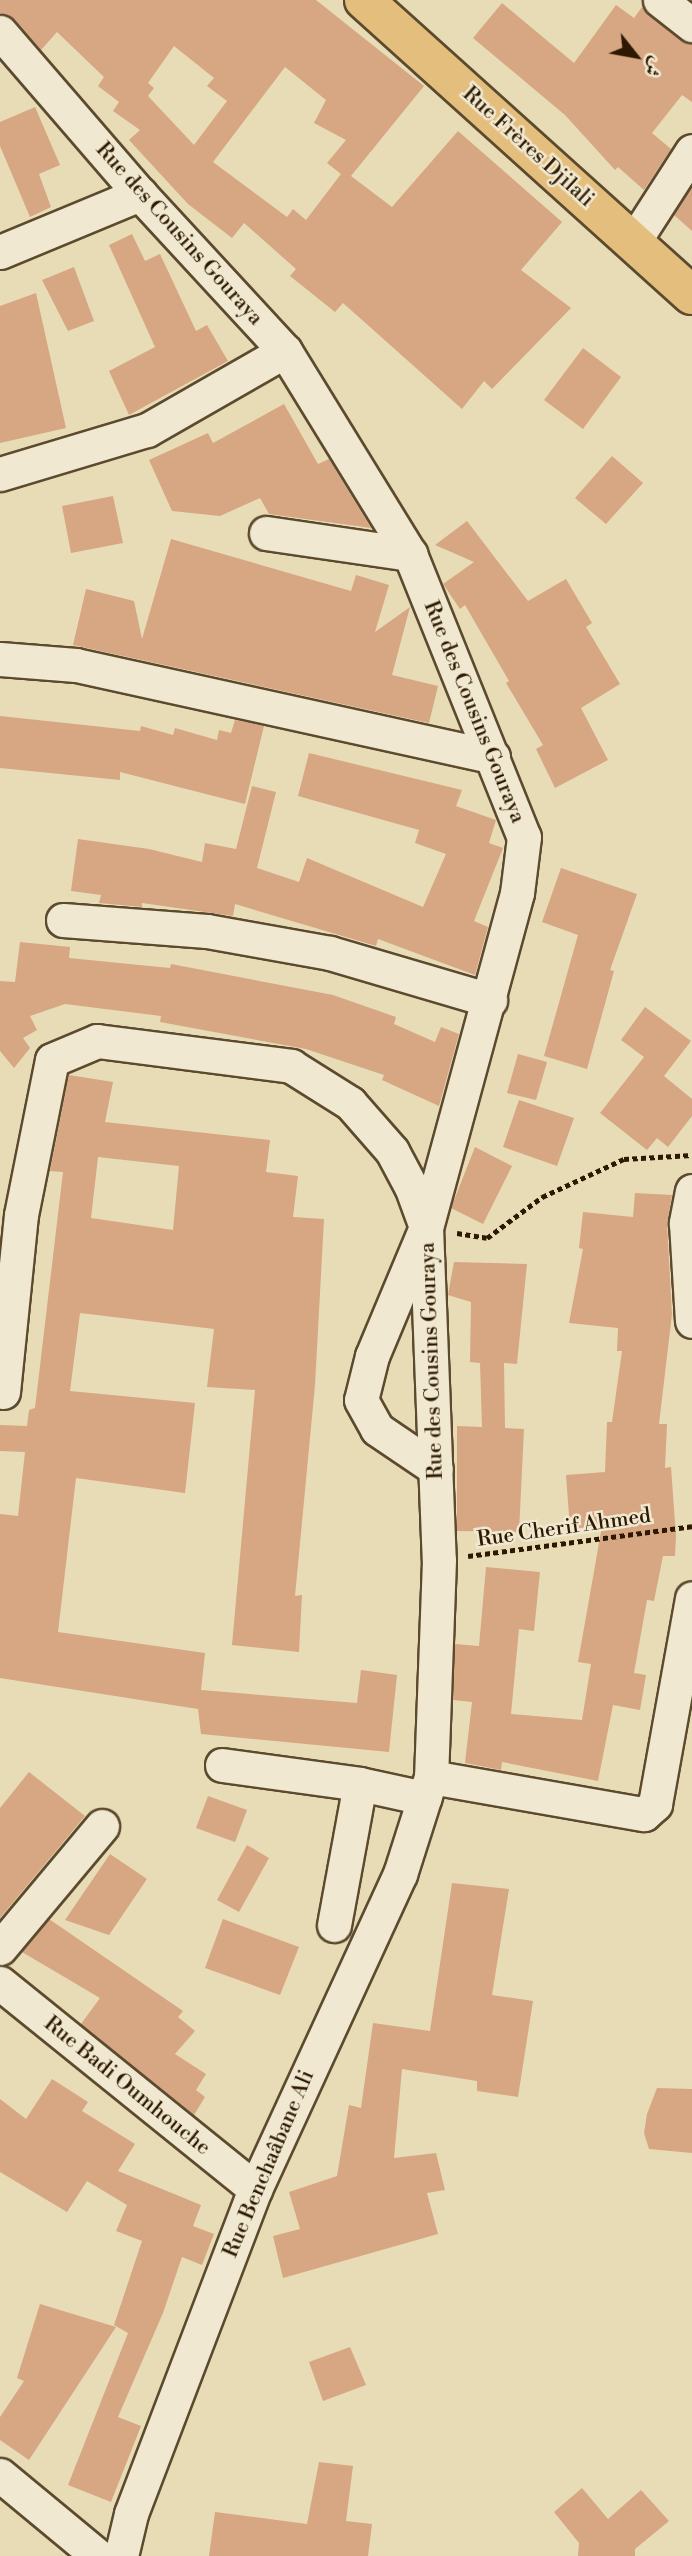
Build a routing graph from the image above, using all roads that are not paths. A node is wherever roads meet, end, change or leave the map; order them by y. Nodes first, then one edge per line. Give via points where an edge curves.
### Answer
1 (364, 0) edge
2 (660, 0) edge
3 (692, 25) edge
4 (0, 32) edge
5 (692, 151) edge
6 (140, 194) junction
7 (634, 241) junction
8 (0, 252) edge
9 (692, 295) edge
10 (285, 351) junction
11 (0, 474) edge
12 (266, 533) dead end
13 (410, 554) junction
14 (0, 659) edge
15 (493, 757) junction
16 (63, 920) dead end
17 (490, 1000) junction
18 (692, 1191) edge
19 (426, 1227) junction
20 (692, 1321) edge
21 (3, 1392) dead end
22 (436, 1469) junction
23 (692, 1598) edge
24 (222, 1765) dead end
25 (360, 1784) junction
26 (428, 1788) junction
27 (102, 1826) dead end
28 (334, 1925) dead end
29 (0, 1948) edge
30 (0, 1983) edge
31 (255, 2189) junction
32 (0, 2476) edge
33 (98, 2556) edge
34 (121, 2556) edge

1 - 7 main road, Rue Frères Djilali
2 - 3 street
4 - 6 street, Rue des Cousins Gouraya
5 - 7 street
6 - 8 street
6 - 10 street, Rue des Cousins Gouraya
7 - 9 main road, Rue Frères Djilali
10 - 11 street via 147,430
10 - 13 street, Rue des Cousins Gouraya
12 - 13 street
13 - 15 street, Rue des Cousins Gouraya
14 - 15 street via 76,665
15 - 17 street, Rue des Cousins Gouraya via 524,837 517,893
16 - 17 street via 207,931 330,953
17 - 19 street, Rue des Cousins Gouraya
18 - 20 street via 686,1223
19 - 21 street via 392,1151 350,1102 314,1076 290,1066 97,1041 78,1048 52,1060 21,1214
19 - 22 street, Rue des Cousins Gouraya
19 - 22 street via 372,1356 361,1400 377,1429
22 - 26 street, Rue des Cousins Gouraya via 439,1560
23 - 26 street via 655,1804 644,1814
24 - 25 street
25 - 26 street
25 - 28 street
26 - 31 street, Rue Benchaâbane Ali via 400,1874
27 - 29 street
30 - 31 street, Rue Badi Oumhouche
31 - 34 street, Rue Benchaâbane Ali via 131,2514
32 - 33 street

